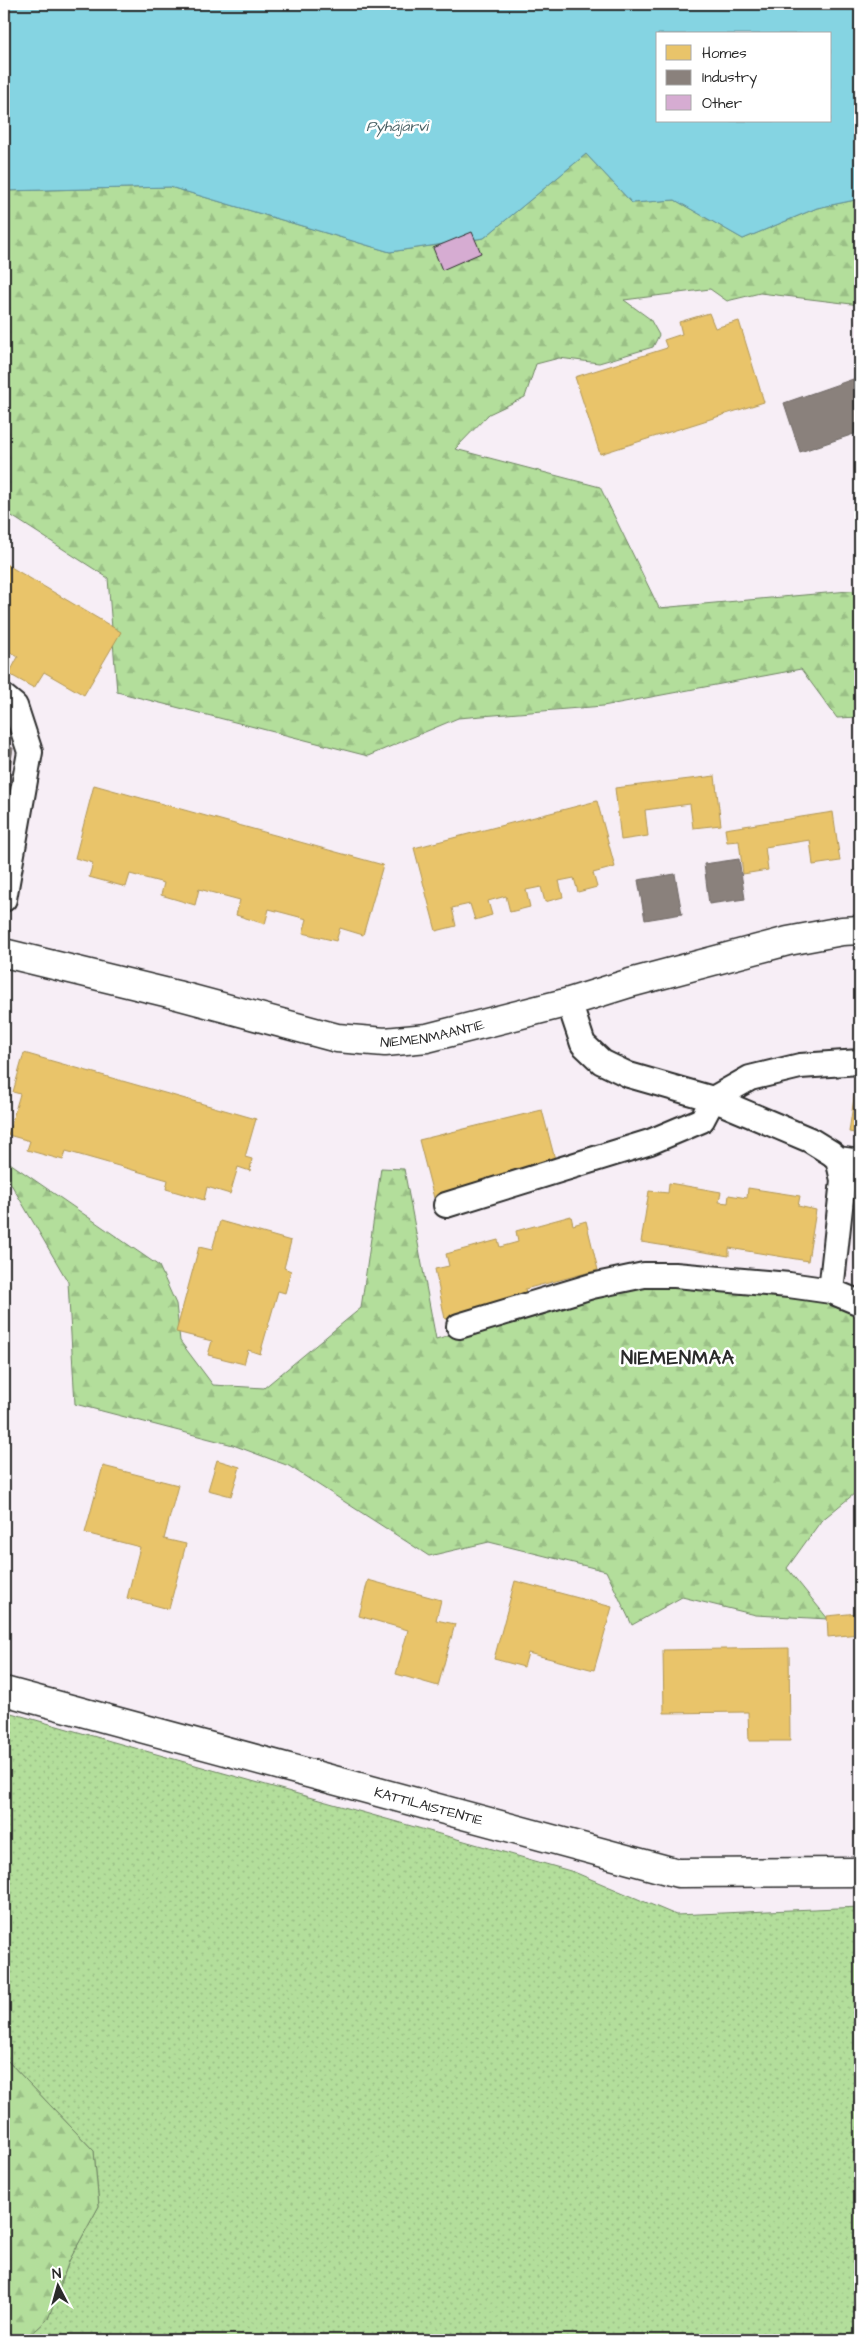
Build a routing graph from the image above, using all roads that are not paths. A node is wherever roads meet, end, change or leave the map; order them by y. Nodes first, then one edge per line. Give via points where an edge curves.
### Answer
1 (4, 697) edge
2 (4, 899) edge
3 (860, 930) edge
4 (4, 953) edge
5 (569, 1002) junction
6 (860, 1062) edge
7 (713, 1099) junction
8 (849, 1160) edge
9 (446, 1206) dead end
10 (831, 1291) junction
11 (860, 1303) edge
12 (459, 1326) dead end
13 (4, 1691) edge
14 (860, 1872) edge

1 - 2 lane via 15,706 30,752
3 - 5 street, NIEMENMAANTIE via 788,941
4 - 5 street, NIEMENMAANTIE via 337,1038 385,1042 427,1038
5 - 7 lane via 583,1044 602,1062 629,1075
6 - 7 lane via 800,1066 750,1078
7 - 8 lane
7 - 9 lane via 702,1120 650,1142
8 - 10 lane via 843,1180
10 - 11 lane
10 - 12 lane via 675,1275 644,1275 592,1286
13 - 14 street, KATTILAISTENTIE via 678,1873

